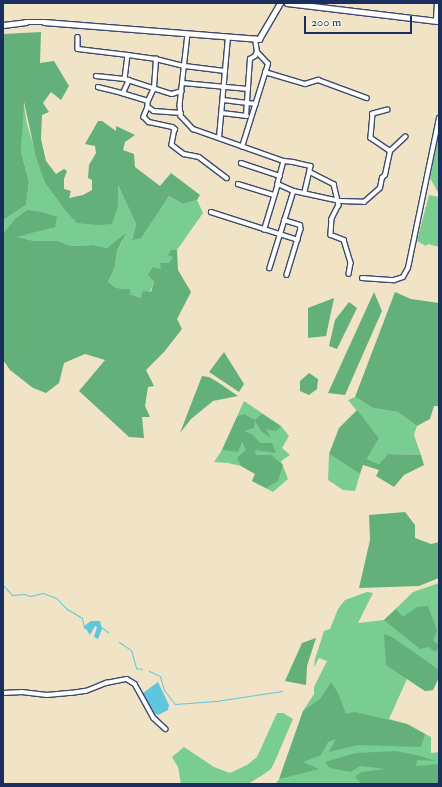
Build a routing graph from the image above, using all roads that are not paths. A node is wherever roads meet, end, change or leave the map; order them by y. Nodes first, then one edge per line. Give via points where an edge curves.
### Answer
1 (280, 3) edge
2 (287, 3) edge
3 (437, 3) edge
4 (333, 6) edge
5 (437, 21) edge
6 (3, 25) edge
7 (188, 34) junction
8 (78, 37) dead end
9 (228, 37) junction
10 (255, 39) junction
11 (257, 52) junction
12 (128, 54) junction
13 (156, 58) junction
14 (185, 66) junction
15 (225, 71) junction
16 (265, 72) junction
17 (96, 76) dead end
18 (127, 80) junction
19 (183, 83) junction
20 (224, 87) junction
21 (98, 88) dead end
22 (154, 88) junction
23 (248, 89) junction
24 (182, 91) junction
25 (123, 93) junction
26 (367, 98) dead end
27 (223, 100) junction
28 (148, 102) junction
29 (248, 103) junction
30 (256, 104) junction
31 (148, 106) junction
32 (388, 110) dead end
33 (181, 112) junction
34 (222, 113) junction
35 (246, 116) junction
36 (252, 117) junction
37 (439, 118) edge
38 (405, 137) dead end
39 (219, 138) junction
40 (242, 147) junction
41 (390, 151) junction
42 (284, 162) junction
43 (241, 163) dead end
44 (310, 172) junction
45 (280, 176) junction
46 (227, 178) dead end
47 (238, 184) dead end
48 (278, 184) junction
49 (294, 191) junction
50 (304, 193) junction
51 (274, 194) junction
52 (338, 201) junction
53 (210, 212) dead end
54 (284, 220) junction
55 (264, 230) junction
56 (280, 235) junction
57 (298, 240) junction
58 (270, 268) dead end
59 (349, 274) dead end
60 (287, 275) dead end
61 (362, 278) dead end
62 (3, 693) edge
63 (166, 729) dead end

1 - 10 street via 259,39
2 - 4 street
3 - 5 street
4 - 5 street
6 - 7 street via 44,22
7 - 9 street
7 - 14 street
8 - 12 street via 78,49
9 - 10 street
9 - 15 street
10 - 11 street
11 - 16 street via 268,64
11 - 23 street via 250,59
12 - 13 street
12 - 18 street
13 - 14 street
13 - 22 street
14 - 15 street
14 - 19 street
15 - 20 street
16 - 26 street via 305,84 318,80
16 - 30 street
17 - 18 street
18 - 22 street
18 - 25 street
19 - 20 street
19 - 24 street
20 - 23 street
20 - 27 street
21 - 25 street
22 - 24 street via 172,94
22 - 28 street
23 - 29 street
24 - 33 street
25 - 28 street
27 - 29 street
27 - 34 street
28 - 31 street
29 - 30 street
29 - 35 street
30 - 36 street
31 - 33 street via 154,111
31 - 46 street via 144,117 149,122 174,129 172,145 184,154 199,157
32 - 41 street via 373,114 371,138
33 - 39 street via 181,116 193,129
34 - 35 street
34 - 39 street
35 - 36 street
36 - 40 street
37 - 61 street via 408,268 403,277 394,280
38 - 41 street
39 - 40 street
40 - 42 street
41 - 52 street via 380,188 364,202
42 - 44 street via 311,166
42 - 45 street
43 - 45 street
44 - 50 street
44 - 52 street via 334,184
45 - 48 street
47 - 51 street
48 - 49 street
48 - 51 street
49 - 50 street
49 - 54 street
50 - 52 street
51 - 55 street
52 - 59 street via 330,234 344,240 351,263
53 - 55 street
54 - 56 street
54 - 57 street via 300,225 302,229
55 - 56 street
56 - 57 street
56 - 58 street
57 - 60 street
62 - 63 street via 71,694 127,679 135,684 154,718

